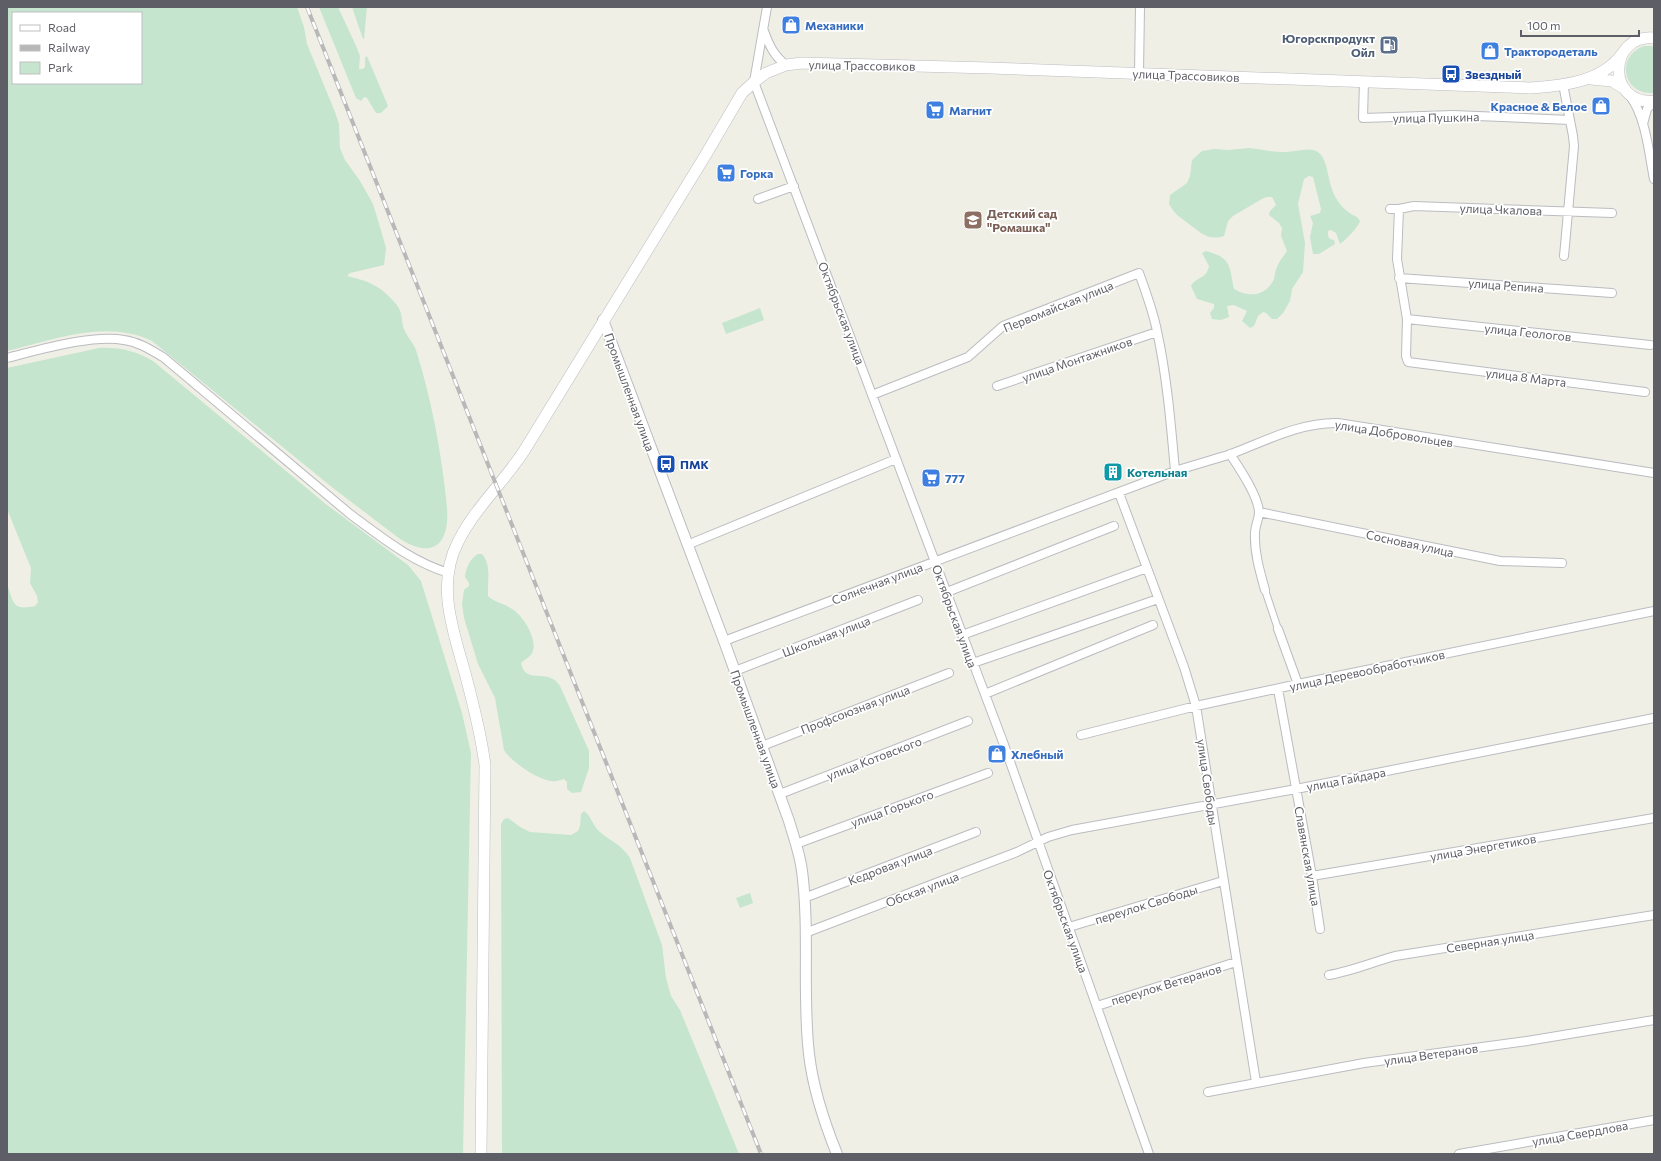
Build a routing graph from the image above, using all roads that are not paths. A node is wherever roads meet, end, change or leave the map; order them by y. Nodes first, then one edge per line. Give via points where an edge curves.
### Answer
1 (767, 7) edge
2 (1140, 7) edge
3 (763, 30) junction
4 (1654, 32) edge
5 (1654, 38) edge
6 (1637, 40) junction
7 (1622, 54) junction
8 (786, 65) junction
9 (1139, 73) junction
10 (1584, 80) junction
11 (1364, 81) junction
12 (754, 82) junction
13 (1563, 84) junction
14 (1626, 90) junction
15 (1654, 102) edge
16 (1570, 120) junction
17 (1643, 125) junction
18 (1654, 179) edge
19 (794, 186) junction
20 (758, 199) dead end
21 (1567, 212) junction
22 (1612, 213) dead end
23 (1564, 256) dead end
24 (1400, 278) junction
25 (1612, 293) dead end
26 (1407, 319) junction
27 (603, 320) junction
28 (1158, 332) junction
29 (1650, 345) dead end
30 (7, 358) edge
31 (997, 386) dead end
32 (1645, 392) dead end
33 (872, 395) junction
34 (1230, 454) junction
35 (896, 459) junction
36 (1175, 471) junction
37 (1654, 473) edge
38 (1119, 493) junction
39 (1259, 512) junction
40 (1114, 526) dead end
41 (688, 545) junction
42 (935, 561) junction
43 (1562, 563) dead end
44 (1147, 568) junction
45 (448, 573) junction
46 (1265, 590) joint
47 (947, 592) junction
48 (1158, 599) junction
49 (918, 600) dead end
50 (1654, 610) edge
51 (1153, 625) dead end
52 (1278, 629) joint
53 (962, 635) junction
54 (724, 641) junction
55 (973, 663) junction
56 (735, 671) junction
57 (949, 673) dead end
58 (1298, 684) junction
59 (1278, 689) junction
60 (985, 694) junction
61 (1196, 706) junction
62 (1654, 718) edge
63 (968, 722) dead end
64 (1082, 735) dead end
65 (762, 746) junction
66 (988, 773) dead end
67 (1296, 789) junction
68 (780, 794) junction
69 (1210, 804) junction
70 (1654, 818) edge
71 (976, 832) dead end
72 (1038, 841) junction
73 (796, 844) junction
74 (1312, 876) junction
75 (1223, 881) junction
76 (804, 898) junction
77 (1654, 915) edge
78 (1069, 927) junction
79 (1320, 929) dead end
80 (805, 933) junction
81 (1236, 962) junction
82 (1329, 975) dead end
83 (1097, 1006) junction
84 (1654, 1020) edge
85 (1256, 1082) junction
86 (1208, 1092) dead end
87 (1654, 1120) edge
88 (481, 1154) edge
89 (837, 1154) edge
90 (1150, 1154) edge
91 (1460, 1154) edge

1 - 3 street
2 - 9 street
3 - 8 street via 773,52
3 - 12 street
4 - 6 main road
5 - 6 main road
6 - 7 main road
7 - 10 main road via 1609,69
7 - 14 main road via 1618,71
8 - 9 main road, улица Трассовиков via 834,63
8 - 12 main road, улица Трассовиков via 766,73
9 - 11 main road, улица Трассовиков
10 - 13 main road, улица Трассовиков
10 - 14 main road via 1612,81
11 - 13 main road, улица Трассовиков via 1530,88
11 - 16 street, улица Пушкина via 1363,118 1453,115
12 - 19 street, Октябрьская улица
12 - 27 main road, улица Трассовиков via 742,94
13 - 16 street
14 - 15 main road via 1639,100
14 - 17 street via 1634,101
15 - 17 street via 1647,109
16 - 21 street via 1574,146
17 - 18 street
19 - 20 street
19 - 33 street, Октябрьская улица
21 - 22 street, улица Чкалова
21 - 23 street
21 - 24 street, улица Чкалова via 1414,206 1395,209
24 - 25 street, улица Репина
24 - 26 street
26 - 29 street, улица Геологов
26 - 32 street, улица 8 Марта via 1408,362
27 - 41 street, Промышленная улица
27 - 45 main road, улица Трассовиков via 516,462 472,519 455,549
28 - 31 street, улица Монтажников
28 - 33 street, Первомайская улица via 1139,273 1002,326 968,357
28 - 36 street
30 - 45 street via 94,340 124,340 151,350 163,357 381,538 422,563
33 - 35 street, Октябрьская улица
34 - 36 street, улица Добровольцев
34 - 37 street, улица Добровольцев via 1324,422
34 - 39 street via 1248,484
35 - 41 street
35 - 42 street, Октябрьская улица
36 - 38 street, улица Добровольцев
38 - 42 street, Солнечная улица
38 - 44 street, улица Свободы
39 - 43 street, Сосновая улица via 1500,561
39 - 46 street via 1255,543
40 - 47 street
41 - 54 street, Промышленная улица
42 - 47 street, Октябрьская улица
42 - 54 street, Солнечная улица
44 - 48 street, улица Свободы
44 - 53 street
45 - 88 main road, улица Трассовиков via 450,615 477,720 485,765
46 - 52 street
47 - 53 street, Октябрьская улица
48 - 55 street
48 - 61 street, улица Свободы
49 - 56 street, Школьная улица
50 - 58 street, улица Деревообработчиков
51 - 60 street
52 - 58 street
53 - 55 street, Октябрьская улица
54 - 56 street, Промышленная улица
55 - 60 street, Октябрьская улица
56 - 65 street, Промышленная улица
57 - 65 street, Профсоюзная улица
58 - 59 street, улица Деревообработчиков
59 - 61 street, улица Деревообработчиков
59 - 67 street, Славянская улица
60 - 72 street, Октябрьская улица
61 - 64 street, улица Деревообработчиков
61 - 69 street, улица Свободы
62 - 67 street, улица Гайдара
63 - 68 street, улица Котовского
65 - 68 street, Промышленная улица
66 - 73 street, улица Горького
67 - 69 street, улица Гайдара
67 - 74 street, Славянская улица
68 - 73 street, Промышленная улица
69 - 72 street, улица Гайдара via 1057,833
69 - 75 street, улица Свободы
70 - 74 street, улица Энергетиков
71 - 76 street, Кедровая улица
72 - 78 street, Октябрьская улица
72 - 80 street, Обская улица via 1017,852
73 - 76 street, Промышленная улица
74 - 79 street, Славянская улица
75 - 78 street, переулок Свободы
75 - 81 street, улица Свободы
76 - 80 street, Промышленная улица
77 - 82 street, Северная улица via 1395,956
78 - 83 street, Октябрьская улица
80 - 89 street, Промышленная улица via 806,1011 811,1066 823,1117
81 - 83 street, переулок Ветеранов
81 - 85 street, улица Свободы
83 - 90 street, Октябрьская улица
84 - 85 street, улица Ветеранов via 1527,1041 1364,1063
85 - 86 street, улица Ветеранов
87 - 91 street, улица Свердлова

